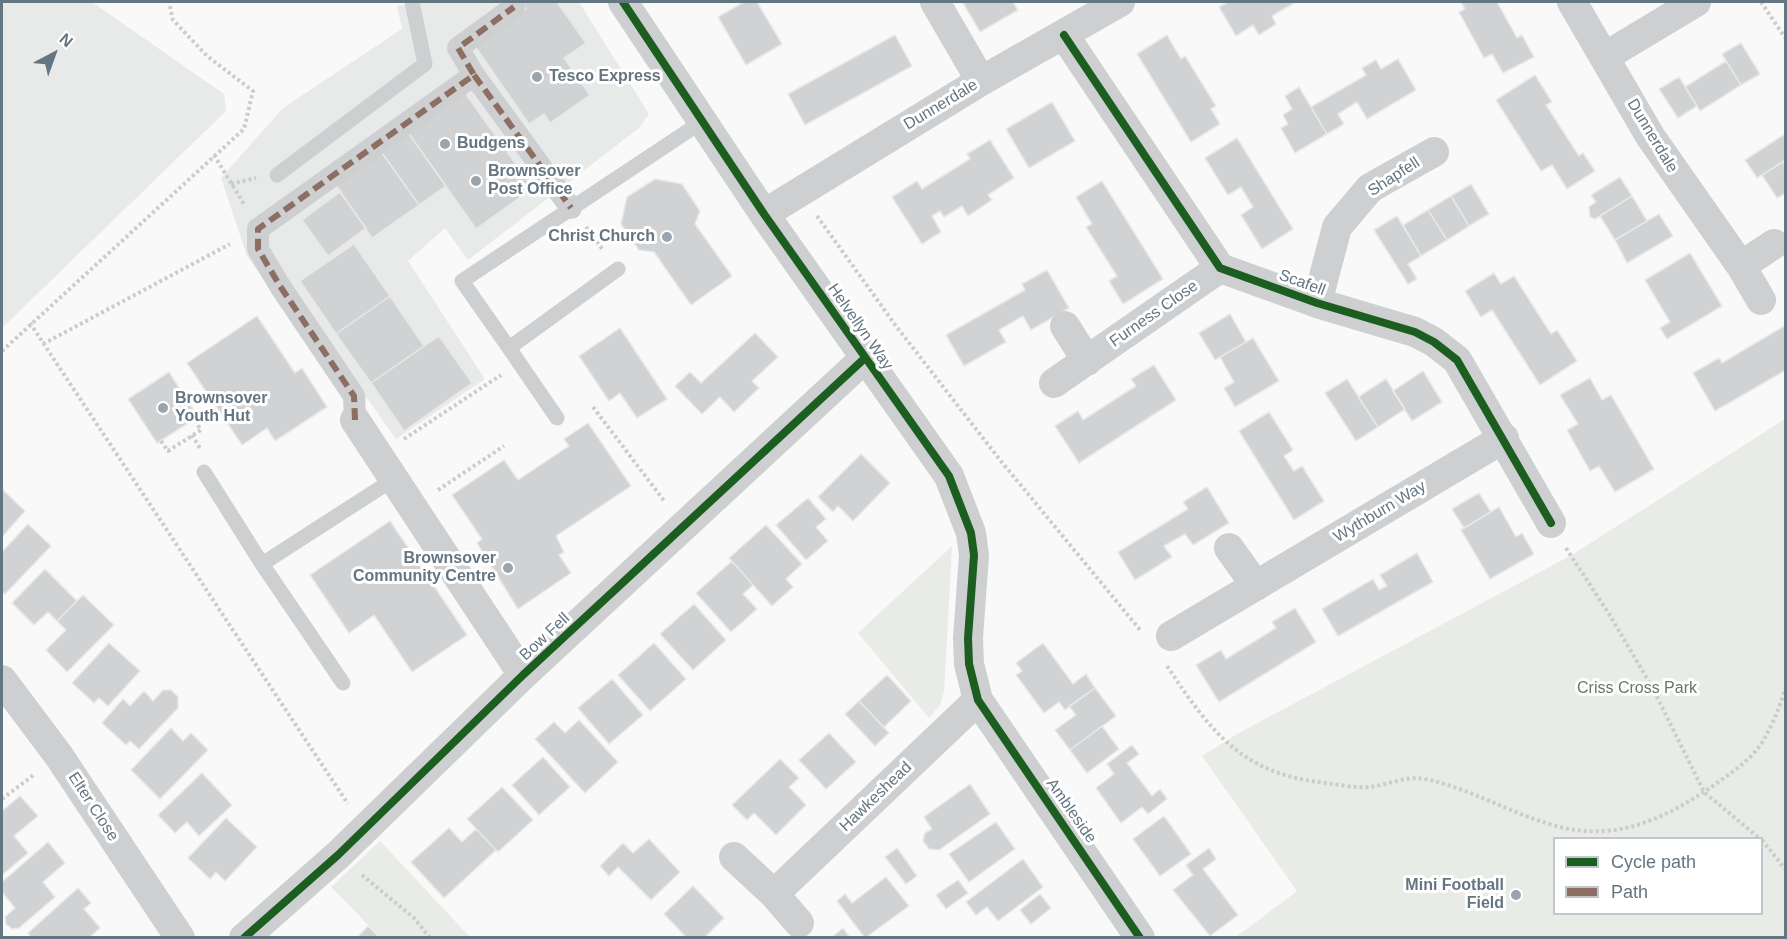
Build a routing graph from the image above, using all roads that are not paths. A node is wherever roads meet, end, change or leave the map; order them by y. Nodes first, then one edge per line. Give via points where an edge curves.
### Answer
1 (412, 2) edge
2 (623, 2) edge
3 (935, 2) edge
4 (1120, 2) edge
5 (1572, 2) edge
6 (1696, 2) edge
7 (514, 7) dead end
8 (1064, 35) junction
9 (1606, 56) junction
10 (474, 75) junction
11 (981, 81) junction
12 (703, 121) junction
13 (1434, 152) dead end
14 (276, 175) dead end
15 (571, 208) junction
16 (764, 214) junction
17 (1773, 244) dead end
18 (1741, 266) junction
19 (1220, 268) junction
20 (618, 269) road end
21 (1761, 300) dead end
22 (1317, 303) junction
23 (1065, 326) dead end
24 (509, 348) junction
25 (865, 357) junction
26 (1087, 361) junction
27 (1054, 383) dead end
28 (557, 418) dead end
29 (355, 420) joint
30 (1504, 438) junction
31 (386, 467) junction
32 (204, 472) dead end
33 (1551, 523) road end
34 (1229, 548) dead end
35 (262, 564) junction
36 (1256, 586) junction
37 (1171, 636) dead end
38 (523, 675) junction
39 (2, 680) edge
40 (344, 683) dead end
41 (978, 700) junction
42 (734, 857) dead end
43 (774, 894) junction
44 (799, 923) dead end
45 (180, 938) edge
46 (244, 938) edge
47 (1140, 938) edge

1 - 14 lane via 425,64
2 - 12 street, Helvellyn Way
3 - 11 street
4 - 8 street, Dunnerdale
5 - 9 street, Dunnerdale
6 - 9 street
7 - 10 street via 458,48
8 - 11 street, Dunnerdale
8 - 19 street
9 - 18 street, Dunnerdale via 1650,136
10 - 15 street
10 - 29 street via 258,229 258,249 354,396
11 - 16 street, Dunnerdale
12 - 15 lane
12 - 16 street, Helvellyn Way
13 - 22 street, Shapfell via 1370,188 1336,227
15 - 24 lane via 462,281
16 - 25 street, Helvellyn Way
17 - 18 street
18 - 21 street, Dunnerdale
19 - 22 street, Scafell
19 - 26 street, Furness Close
20 - 24 lane
22 - 30 street, Scafell via 1415,332 1434,342 1457,360
23 - 26 street
24 - 28 lane
25 - 38 street, Bow Fell
25 - 41 street, Helvellyn Way via 949,476 965,512 974,555 969,664
26 - 27 street, Furness Close
29 - 31 street
30 - 33 street, Scafell
30 - 36 street, Wythburn Way
31 - 35 lane
31 - 38 street
32 - 35 lane
34 - 36 street
35 - 40 lane
36 - 37 street, Wythburn Way
38 - 46 street, Bow Fell via 365,830
39 - 45 street, Elter Close via 59,756
41 - 43 street, Hawkeshead
41 - 47 street, Ambleside
42 - 43 street
43 - 44 street

